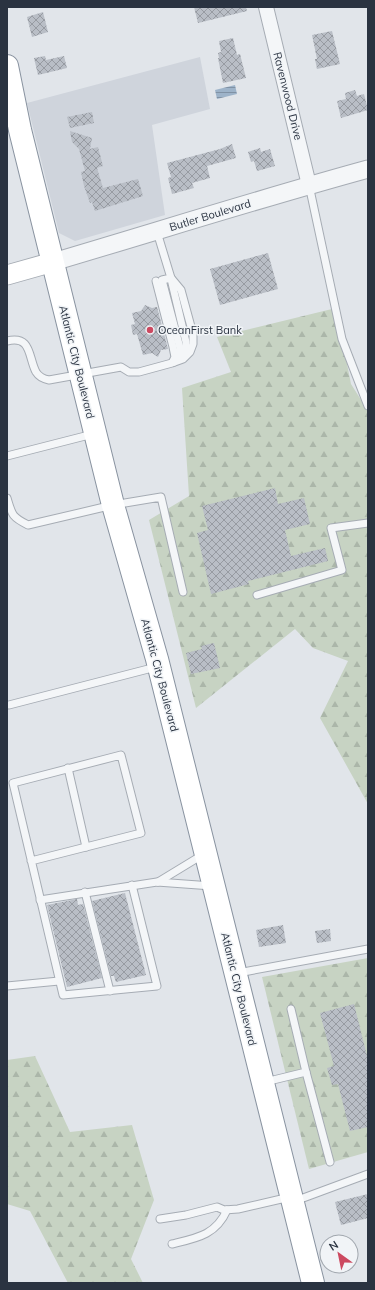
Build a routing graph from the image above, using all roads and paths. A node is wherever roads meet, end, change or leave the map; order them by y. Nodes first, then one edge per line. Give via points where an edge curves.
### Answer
1 (266, 7) edge
2 (7, 66) edge
3 (368, 169) edge
4 (310, 185) junction
5 (157, 232) junction
6 (53, 262) junction
7 (7, 275) edge
8 (171, 278) junction
9 (7, 341) edge
10 (172, 363) junction
11 (80, 375) junction
12 (368, 406) edge
13 (95, 434) junction
14 (7, 456) edge
15 (7, 498) edge
16 (112, 505) junction
17 (368, 523) edge
18 (183, 592) dead end
19 (257, 595) dead end
20 (159, 666) junction
21 (9, 705) dead end
22 (68, 768) junction
23 (86, 847) junction
24 (206, 853) junction
25 (31, 861) junction
26 (157, 882) junction
27 (132, 885) junction
28 (214, 887) junction
29 (85, 892) junction
30 (40, 900) junction
31 (368, 948) edge
32 (236, 974) junction
33 (59, 981) junction
34 (7, 986) edge
35 (110, 990) junction
36 (291, 1009) dead end
37 (306, 1072) junction
38 (263, 1082) junction
39 (330, 1162) dead end
40 (368, 1174) edge
41 (292, 1199) junction
42 (227, 1210) junction
43 (160, 1219) dead end
44 (172, 1244) dead end
45 (314, 1283) edge

1 - 4 street, Ravenwood Drive
2 - 6 highway, Atlantic City Boulevard via 17,130
3 - 4 street, Butler Boulevard
4 - 5 street, Butler Boulevard
4 - 12 lane via 342,339
5 - 6 street, Butler Boulevard
5 - 8 lane
6 - 7 main road
6 - 11 highway, Atlantic City Boulevard
8 - 10 lane via 181,290 193,334 190,352 183,359
8 - 10 lane via 159,280 180,348 179,357
9 - 11 lane via 16,340 24,343 30,350 36,372 42,378 49,380
10 - 11 lane via 140,372 129,372 121,367
11 - 13 highway, Atlantic City Boulevard
13 - 14 lane
13 - 16 highway, Atlantic City Boulevard
15 - 16 lane via 16,519 28,525
16 - 18 lane via 161,497
16 - 20 highway, Atlantic City Boulevard
17 - 19 lane via 331,528 342,570
20 - 21 lane
20 - 24 highway, Atlantic City Boulevard
22 - 23 lane
22 - 23 lane via 121,755 141,833
22 - 25 lane via 13,783
23 - 25 lane
24 - 26 lane
24 - 28 highway, Atlantic City Boulevard
25 - 30 lane
26 - 27 lane
26 - 28 lane
27 - 29 lane
27 - 35 lane via 157,986
28 - 32 highway, Atlantic City Boulevard
29 - 30 lane
29 - 35 lane
30 - 33 lane
31 - 32 lane
32 - 38 highway, Atlantic City Boulevard
33 - 34 lane
33 - 35 lane via 62,995
36 - 37 lane
37 - 38 lane
37 - 39 lane
38 - 41 highway, Atlantic City Boulevard
40 - 41 lane
41 - 42 lane
41 - 45 highway, Atlantic City Boulevard
42 - 43 lane via 217,1207
42 - 44 lane via 222,1220 210,1232

